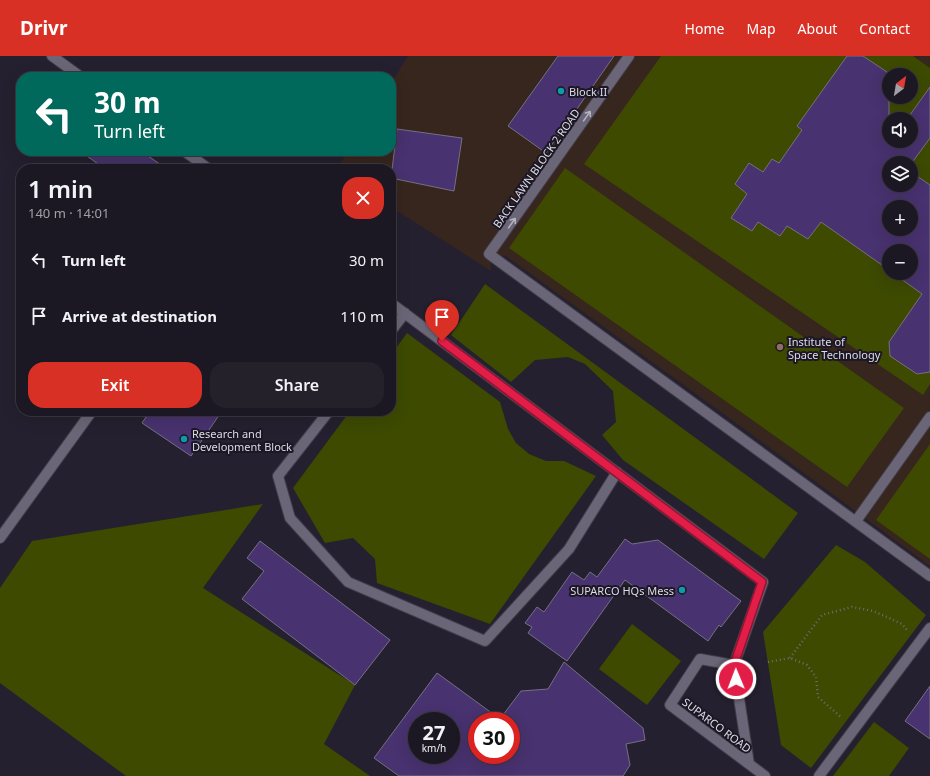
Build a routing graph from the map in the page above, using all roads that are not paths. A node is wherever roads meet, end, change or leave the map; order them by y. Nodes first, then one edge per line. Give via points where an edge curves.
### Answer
1 (52, 56) edge
2 (630, 56) edge
3 (74, 72) edge
4 (191, 156) edge
5 (202, 164) edge
6 (396, 307) edge
7 (405, 313) junction
8 (396, 325) edge
9 (88, 416) edge
10 (325, 416) edge
11 (930, 417) edge
12 (616, 472) junction
13 (856, 521) junction
14 (0, 538) edge
15 (930, 576) edge
16 (930, 628) edge
17 (734, 665) junction
18 (749, 764) junction
19 (765, 776) edge
20 (819, 776) edge

1 - 3 street
13 -> 2 street, BACK LAWN BLOCK 2 ROAD via 489,254
4 - 5 street
6 - 7 street
7 - 8 street
7 - 12 street
9 - 14 street
10 - 12 street via 278,476 290,518 348,582 485,642 569,549
11 - 13 street
12 - 17 street via 762,582
13 - 15 street
16 - 20 street
17 - 18 street, SUPARCO ROAD
17 - 18 street, SUPARCO ROAD via 700,659 670,705
18 - 19 street, SUPARCO ROAD

